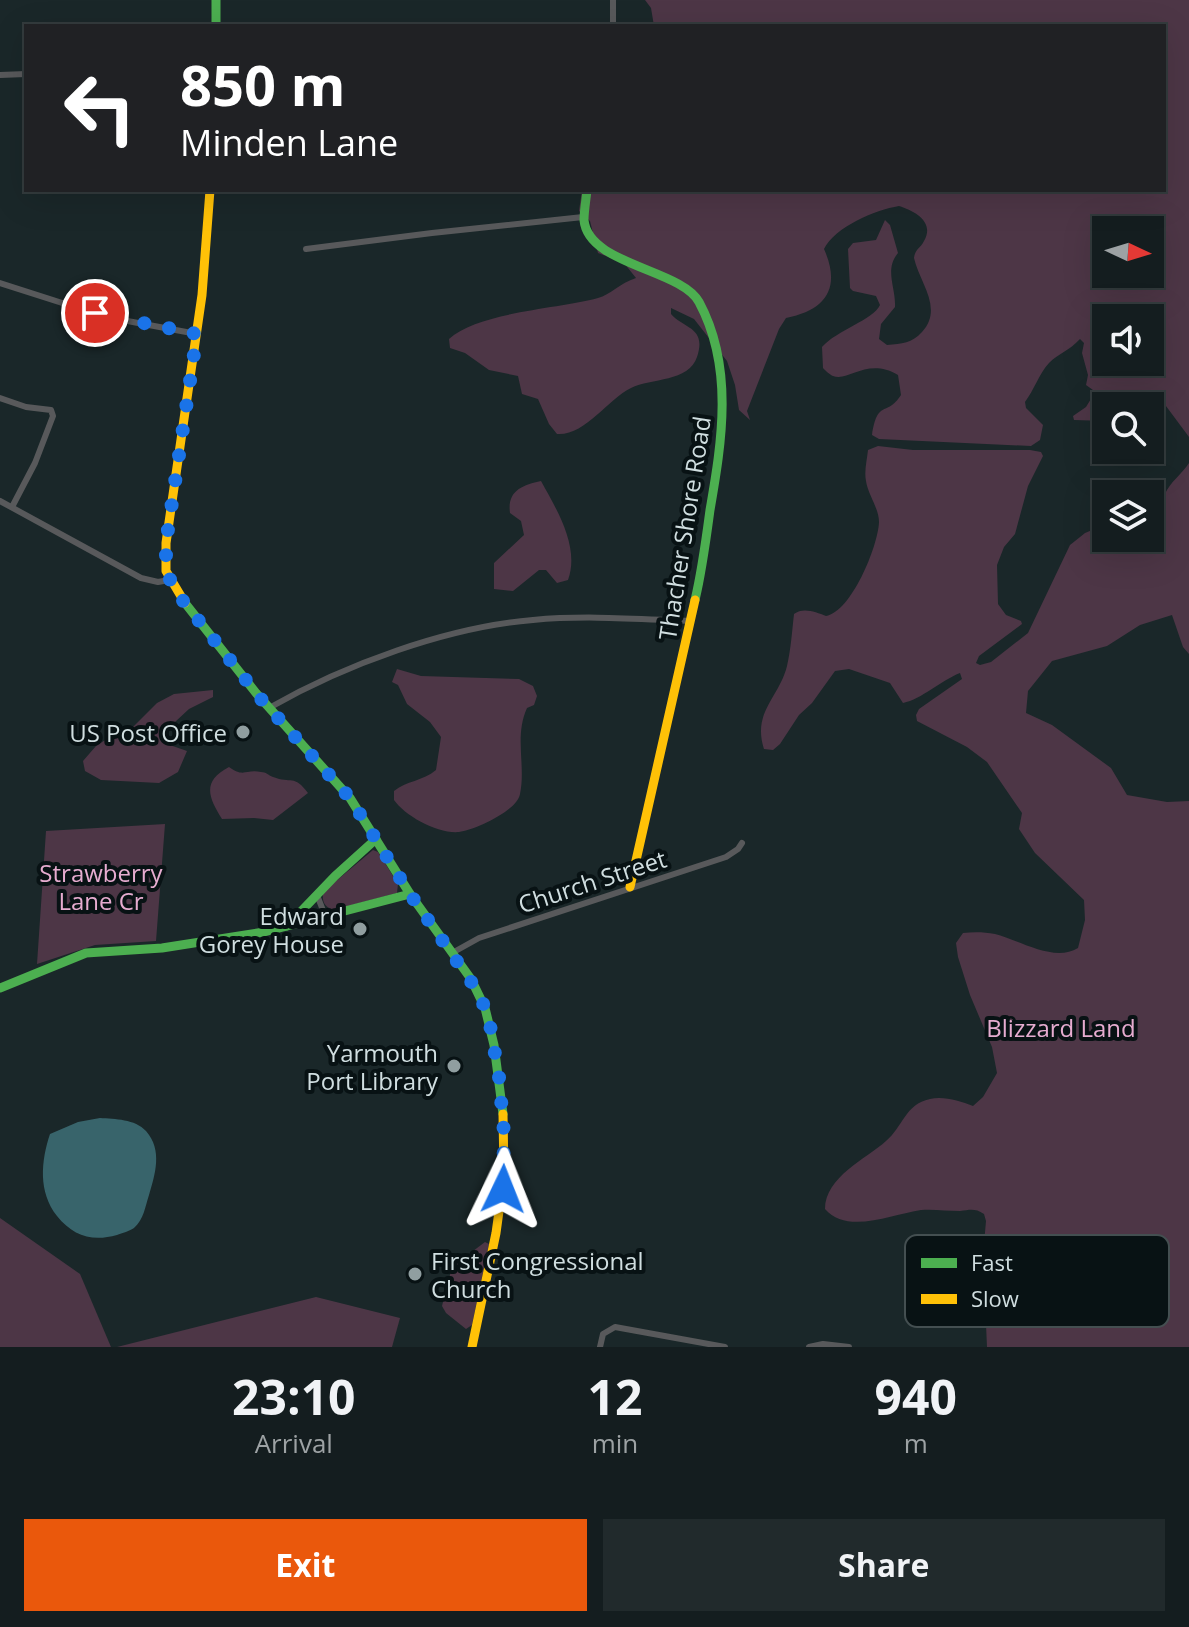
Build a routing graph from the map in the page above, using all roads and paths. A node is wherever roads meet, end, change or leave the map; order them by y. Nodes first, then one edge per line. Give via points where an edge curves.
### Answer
1 (216, 0) edge
2 (613, 0) edge
3 (216, 24) edge
4 (613, 24) edge
5 (24, 74) edge
6 (0, 75) edge
7 (210, 192) edge
8 (587, 192) edge
9 (583, 217) junction
10 (306, 249) dead end
11 (0, 283) edge
12 (197, 334) junction
13 (0, 398) edge
14 (0, 501) edge
15 (12, 507) junction
16 (169, 580) junction
17 (691, 621) junction
18 (269, 708) junction
19 (376, 839) junction
20 (742, 843) dead end
21 (630, 887) junction
22 (410, 894) junction
23 (317, 895) junction
24 (326, 918) junction
25 (284, 927) junction
26 (452, 953) junction
27 (0, 988) edge
28 (693, 1344) edge
29 (600, 1345) edge
30 (472, 1347) edge
31 (725, 1347) edge
32 (809, 1347) edge
33 (849, 1347) edge

1 - 3 street
2 - 4 street
5 - 6 street
7 - 12 street
8 - 9 street
9 - 10 street
9 - 17 street, Thacher Shore Road via 593,239 619,260 690,290 711,332 724,418
11 - 12 street via 106,317
12 - 16 street via 166,543
13 - 15 street via 51,410 53,416
14 - 15 street
15 - 16 street via 141,578
16 - 18 street
17 - 18 street via 530,620 440,636 379,657
17 - 21 street, Thacher Shore Road
18 - 19 street via 345,792
19 - 22 street
19 - 23 street
20 - 21 street, Church Street via 726,857
21 - 26 street, Church Street via 479,938
22 - 24 street
22 - 26 street
23 - 24 street
23 - 25 street
24 - 25 street
25 - 27 street via 162,948 93,952
26 - 30 street via 485,1008 503,1121 501,1203
28 - 29 street via 615,1327 605,1332
28 - 31 street
32 - 33 street

